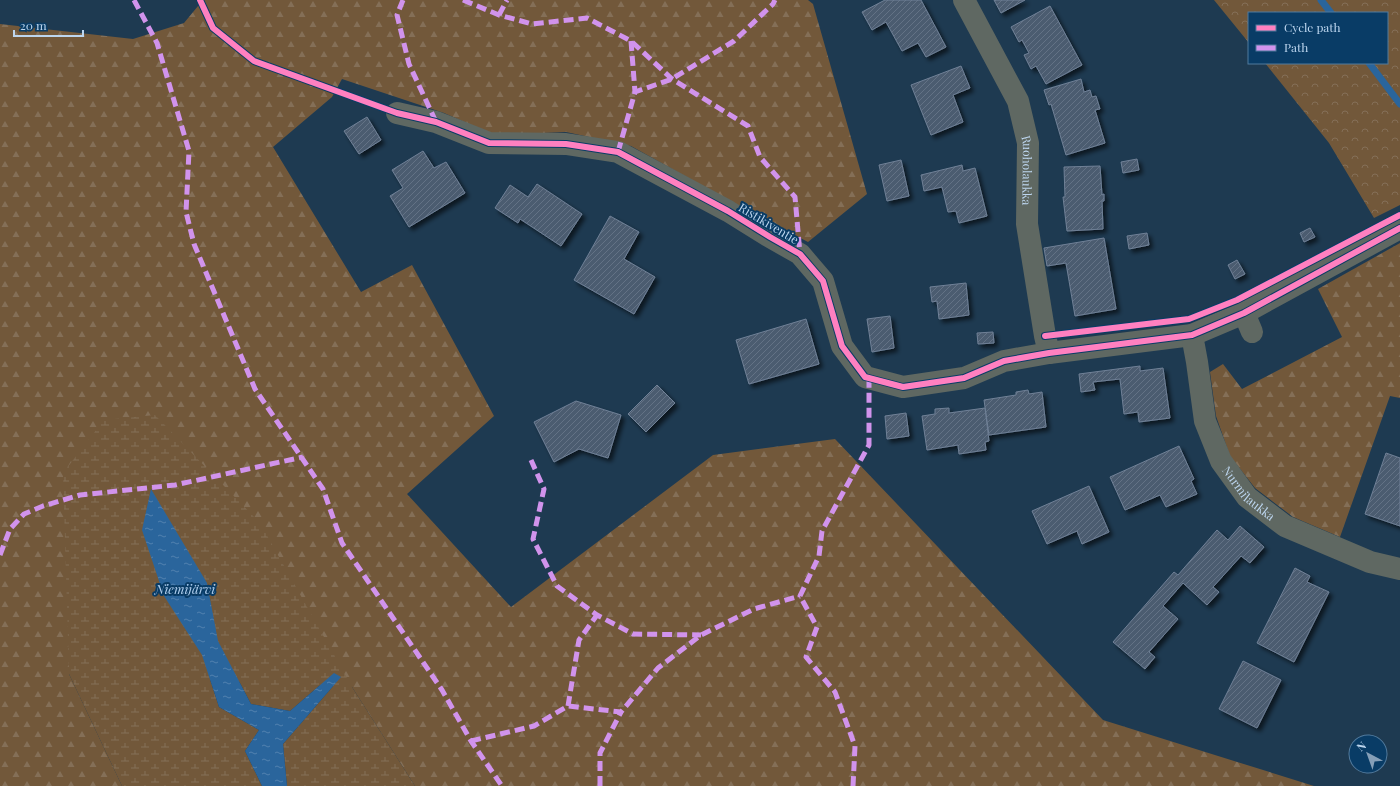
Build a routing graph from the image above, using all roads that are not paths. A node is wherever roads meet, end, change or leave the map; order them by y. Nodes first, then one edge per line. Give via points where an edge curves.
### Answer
1 (964, 0) edge
2 (397, 114) dead end
3 (1400, 228) edge
4 (1192, 335) junction
5 (1049, 353) junction
6 (1400, 569) edge

1 - 5 street, Ruoholaukka via 1018,101 1028,143 1027,224
2 - 5 street, Ristikiventie via 436,122 489,143 566,144 618,152 728,211 800,254 823,281 842,346 865,377 903,387 964,378 1004,361
3 - 4 street, Ristikiventie via 1248,322
4 - 5 street, Ristikiventie
4 - 6 street, Nurmilaukka via 1205,421 1221,461 1247,497 1285,526 1370,562

